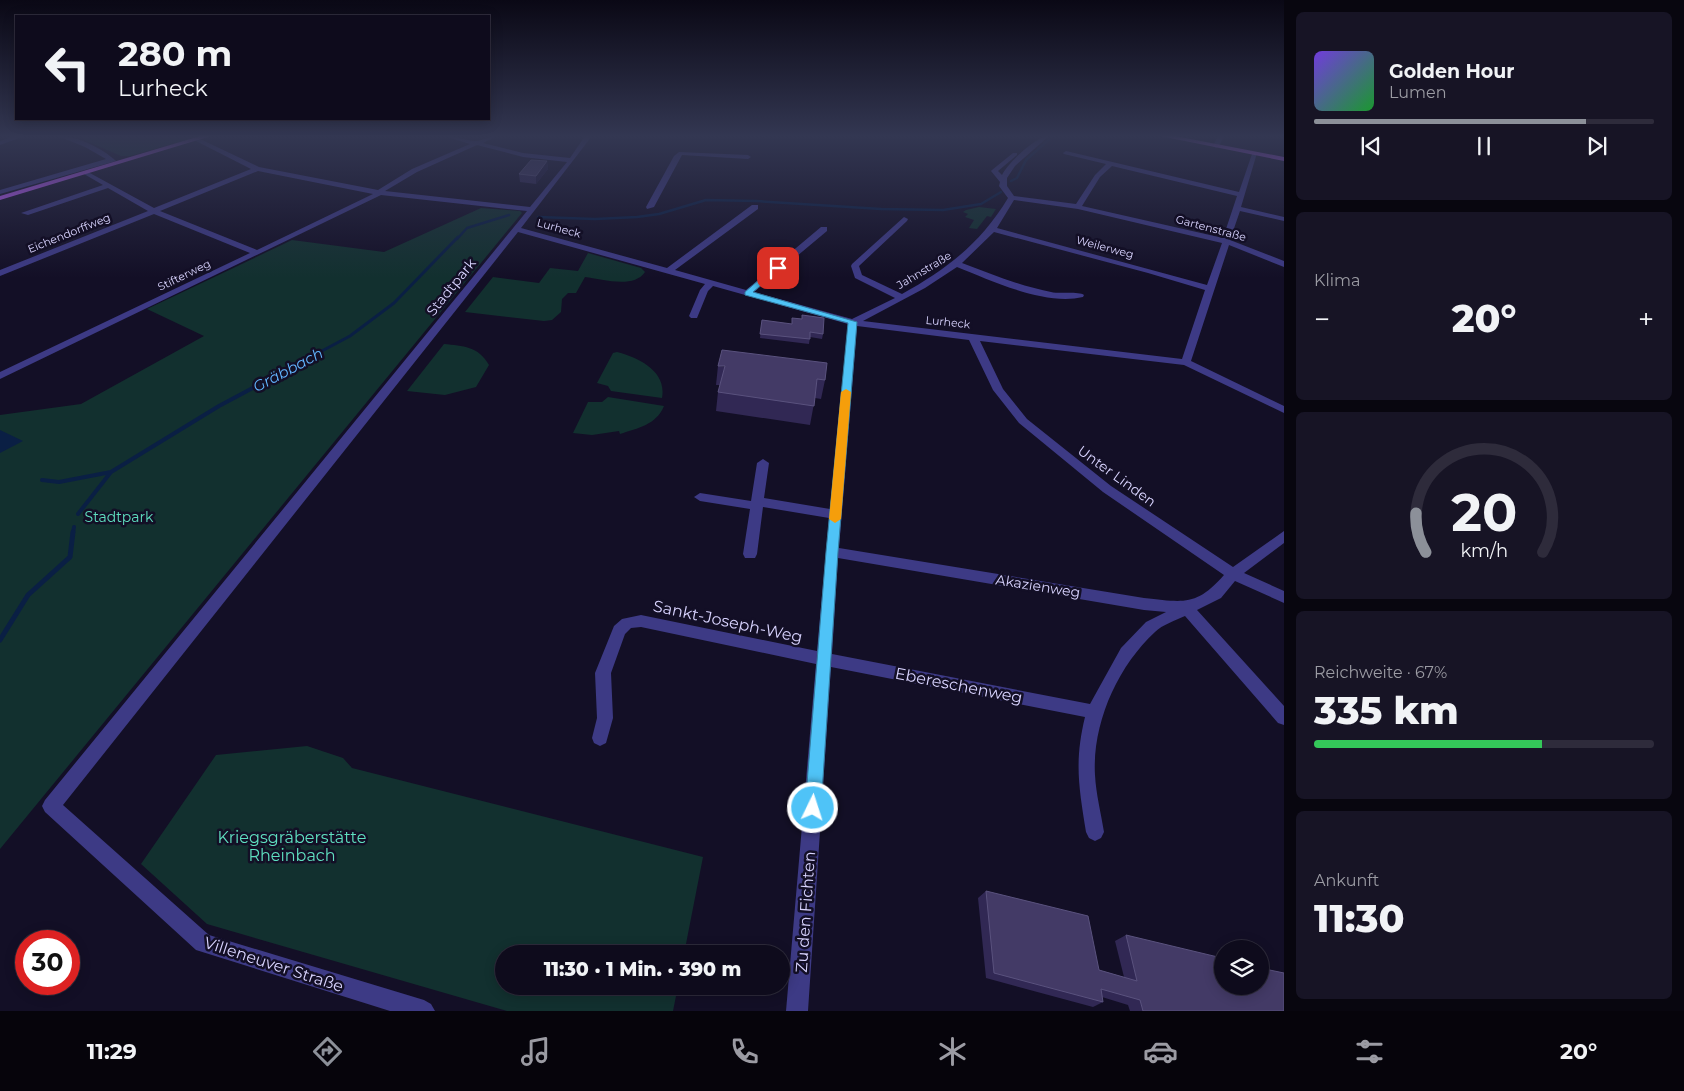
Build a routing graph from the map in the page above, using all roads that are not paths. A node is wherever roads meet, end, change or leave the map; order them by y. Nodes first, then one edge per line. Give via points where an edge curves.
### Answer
1 (34, 183) edge
2 (51, 183) edge
3 (103, 183) edge
4 (222, 183) edge
5 (328, 183) edge
6 (393, 183) edge
7 (553, 183) edge
8 (663, 183) edge
9 (1003, 183) edge
10 (1093, 183) edge
11 (1192, 183) edge
12 (1246, 183) edge
13 (108, 186) junction
14 (0, 192) edge
15 (378, 193) junction
16 (1242, 195) junction
17 (0, 198) edge
18 (1012, 198) junction
19 (650, 207) dead end
20 (755, 207) dead end
21 (1078, 207) junction
22 (1238, 208) junction
23 (531, 209) junction
24 (154, 211) junction
25 (24, 213) dead end
26 (904, 219) dead end
27 (1284, 219) edge
28 (516, 229) junction
29 (824, 229) dead end
30 (993, 230) junction
31 (1225, 241) junction
32 (256, 252) junction
33 (957, 264) junction
34 (1284, 264) edge
35 (668, 271) junction
36 (0, 273) edge
37 (711, 283) junction
38 (1210, 289) junction
39 (747, 293) junction
40 (1080, 295) dead end
41 (901, 297) junction
42 (694, 316) dead end
43 (853, 322) junction
44 (974, 337) junction
45 (1186, 362) junction
46 (0, 376) edge
47 (1284, 410) edge
48 (763, 463) dead end
49 (700, 497) dead end
50 (757, 504) junction
51 (835, 514) junction
52 (1284, 536) edge
53 (832, 552) junction
54 (750, 554) dead end
55 (1233, 574) junction
56 (1284, 597) edge
57 (1187, 608) junction
58 (824, 659) junction
59 (1094, 712) junction
60 (1284, 718) edge
61 (600, 738) dead end
62 (51, 806) joint
63 (1095, 832) dead end
64 (424, 1011) edge
65 (797, 1011) edge

1 - 14 street
2 - 17 main road
3 - 13 street
4 - 24 street, Eichendorffweg
5 - 15 street
6 - 15 street, Stifterweg
7 - 23 street, Stadtpark
8 - 19 street
9 - 18 street
10 - 21 street
11 - 16 street
12 - 16 street
13 - 24 street
13 - 25 street
15 - 23 street
15 - 32 street, Stifterweg
16 - 22 street
18 - 21 street, Gartenstraße
18 - 30 street, Jahnstraße
20 - 35 street
21 - 31 street, Gartenstraße
22 - 27 street
22 - 31 street
23 - 28 street, Stadtpark
24 - 32 street
24 - 36 street, Eichendorffweg
26 - 41 street via 855,266 858,276
28 - 35 street, Lurheck
28 - 62 street, Stadtpark
29 - 39 street
30 - 33 street, Jahnstraße
30 - 38 street, Weilerweg
31 - 34 street, Gartenstraße
31 - 38 street
32 - 46 street, Stifterweg
33 - 40 street via 1035,291 1071,298
33 - 41 street, Jahnstraße
35 - 37 street, Lurheck
37 - 39 street, Lurheck
37 - 42 street via 704,290
38 - 45 street
39 - 43 street, Lurheck
41 - 43 street, Jahnstraße
43 - 44 street, Lurheck
43 - 51 street, Zu den Fichten
44 - 45 street, Lurheck
44 - 55 street, Unter Linden via 998,390 1023,421 1106,489
45 - 47 street, Lurheck
48 - 50 street
49 - 50 street
50 - 51 street
50 - 54 street
51 - 53 street, Zu den Fichten
52 - 55 street
53 - 57 street, Akazienweg via 1144,604
53 - 58 street, Zu den Fichten
55 - 56 street, Unter Linden
55 - 57 street via 1216,594
57 - 59 street via 1151,626 1126,653
57 - 60 street
58 - 59 street, Ebereschenweg
58 - 61 street, Sankt-Joseph-Weg via 642,621 627,623 619,630 603,673 605,718
58 - 65 street, Zu den Fichten
59 - 63 street via 1086,776
62 - 64 street, Villeneuver Straße via 203,943

